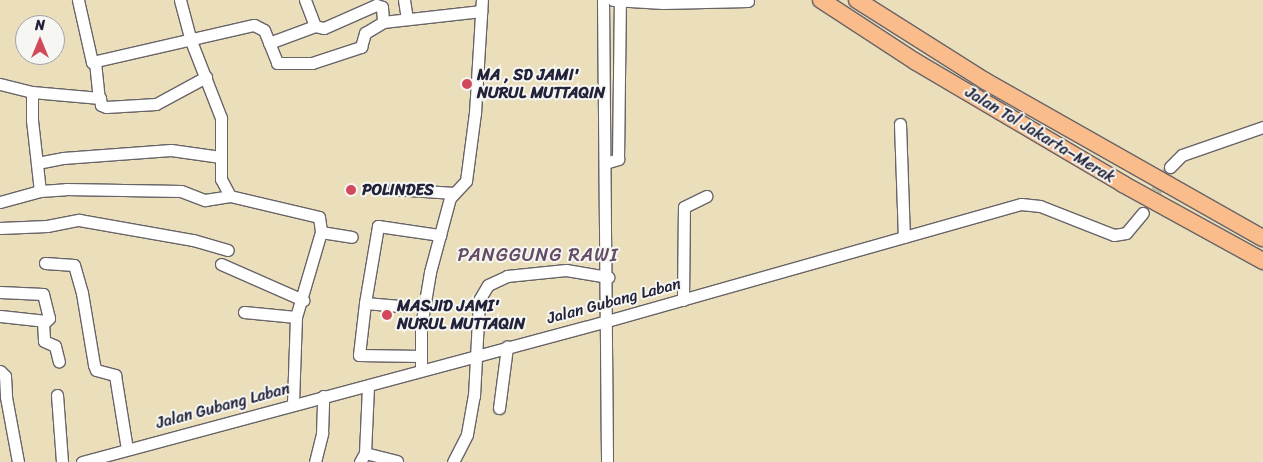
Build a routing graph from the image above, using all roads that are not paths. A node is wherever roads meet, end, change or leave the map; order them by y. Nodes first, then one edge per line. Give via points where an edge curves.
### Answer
1 (78, 0) edge
2 (180, 0) edge
3 (305, 0) edge
4 (404, 0) edge
5 (603, 0) edge
6 (615, 0) edge
7 (821, 0) edge
8 (857, 0) edge
9 (748, 1) dead end
10 (481, 6) edge
11 (407, 19) junction
12 (383, 22) junction
13 (315, 26) junction
14 (191, 41) junction
15 (269, 43) junction
16 (95, 62) junction
17 (206, 78) junction
18 (0, 84) edge
19 (32, 92) junction
20 (99, 98) junction
21 (900, 124) dead end
22 (1263, 128) edge
23 (221, 157) junction
24 (605, 163) junction
25 (37, 164) junction
26 (1170, 167) tunnel mouth
27 (394, 189) dead end
28 (40, 191) junction
29 (452, 195) junction
30 (230, 196) junction
31 (707, 196) dead end
32 (0, 202) edge
33 (1143, 213) tunnel mouth
34 (0, 228) edge
35 (321, 232) junction
36 (440, 235) junction
37 (352, 237) dead end
38 (904, 237) junction
39 (1263, 238) edge
40 (228, 250) dead end
41 (1263, 261) edge
42 (45, 263) dead end
43 (221, 264) dead end
44 (608, 277) junction
45 (0, 292) edge
46 (303, 300) junction
47 (683, 300) junction
48 (365, 303) junction
49 (400, 306) dead end
50 (244, 312) dead end
51 (0, 316) edge
52 (296, 316) junction
53 (42, 321) junction
54 (607, 321) junction
55 (507, 347) junction
56 (477, 355) junction
57 (421, 356) junction
58 (59, 362) dead end
59 (421, 369) junction
60 (0, 371) edge
61 (368, 386) junction
62 (57, 396) dead end
63 (323, 396) junction
64 (293, 403) junction
65 (498, 408) dead end
66 (127, 449) junction
67 (111, 458) edge
68 (362, 458) edge
69 (397, 461) dead end
70 (18, 462) edge
71 (62, 462) edge
72 (82, 462) edge
73 (315, 462) edge
74 (453, 462) edge
75 (607, 462) edge

1 - 16 street via 90,58
2 - 14 street
3 - 13 street
4 - 11 street
5 - 24 street
6 - 9 street
6 - 24 street via 618,158
7 - 41 highway, Jalan Tol Jakarta–Merak via 916,62
8 - 39 highway, Jalan Tol Jakarta–Merak via 985,80
10 - 11 street
10 - 29 street via 475,112 466,180
11 - 12 street
12 - 13 street via 382,7 376,5 324,28
12 - 15 street via 365,33 361,48 323,62 278,64
13 - 15 street
14 - 15 street via 254,24 264,30
14 - 16 street
14 - 17 street
16 - 20 street
17 - 20 street via 152,105 106,107
17 - 23 street via 221,118
18 - 19 street
19 - 20 street
19 - 25 street
21 - 38 street
22 - 26 street via 1182,156
23 - 25 street via 171,150 63,158
23 - 30 street via 221,179
24 - 44 street
25 - 28 street
27 - 29 street
28 - 30 street via 181,191 212,200
28 - 32 street
29 - 36 street
30 - 35 street via 319,217
31 - 47 street via 684,207
33 - 38 street, Jalan Gubang Laban via 1126,233 1114,235 1040,206 1021,204
34 - 40 street via 47,226 79,220 193,240
35 - 37 street
35 - 46 street
36 - 48 street via 378,226
36 - 57 street via 425,297
38 - 47 street, Jalan Gubang Laban
42 - 66 street via 74,265 94,365 96,370 115,374
43 - 46 street
44 - 54 street
44 - 56 street via 566,270 492,281 479,300
45 - 53 street via 43,294 48,318
46 - 52 street
47 - 54 street, Jalan Gubang Laban
48 - 49 street
48 - 57 street via 359,355
50 - 52 street
51 - 53 street
52 - 64 street
53 - 58 street via 45,343 56,346
54 - 55 street, Jalan Gubang Laban
54 - 75 street
55 - 56 street, Jalan Gubang Laban
55 - 65 street
56 - 59 street, Jalan Gubang Laban
56 - 74 street via 467,434
57 - 59 street
59 - 61 street, Jalan Gubang Laban
60 - 70 street via 5,376
61 - 63 street, Jalan Gubang Laban
61 - 68 street
62 - 71 street
63 - 64 street, Jalan Gubang Laban
63 - 73 street via 322,433
64 - 66 street, Jalan Gubang Laban
66 - 67 street, Jalan Gubang Laban
67 - 72 street, Jalan Gubang Laban
68 - 69 street

